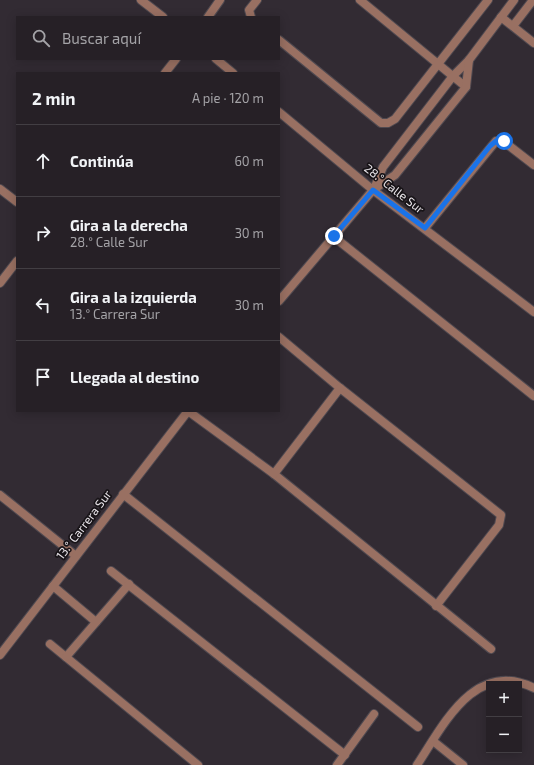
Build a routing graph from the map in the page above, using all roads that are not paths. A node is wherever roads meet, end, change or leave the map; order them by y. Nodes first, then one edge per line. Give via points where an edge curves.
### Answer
1 (142, 0) edge
2 (220, 0) edge
3 (258, 0) edge
4 (360, 0) edge
5 (514, 0) edge
6 (533, 0) edge
7 (486, 1) edge
8 (163, 16) edge
9 (209, 16) edge
10 (251, 16) edge
11 (500, 17) junction
12 (513, 26) junction
13 (280, 41) edge
14 (534, 43) edge
15 (175, 60) edge
16 (217, 60) edge
17 (469, 60) junction
18 (438, 65) junction
19 (166, 72) edge
20 (232, 72) edge
21 (453, 76) junction
22 (466, 87) junction
23 (280, 113) edge
24 (534, 165) edge
25 (0, 189) edge
26 (373, 190) junction
27 (16, 201) edge
28 (425, 228) junction
29 (334, 236) junction
30 (16, 262) edge
31 (0, 283) edge
32 (280, 300) edge
33 (534, 312) edge
34 (280, 338) edge
35 (340, 388) junction
36 (534, 396) edge
37 (187, 412) edge
38 (189, 412) edge
39 (274, 474) junction
40 (123, 494) junction
41 (0, 495) edge
42 (76, 556) junction
43 (111, 570) dead end
44 (128, 584) junction
45 (54, 586) junction
46 (436, 606) junction
47 (96, 622) junction
48 (50, 644) dead end
49 (491, 649) dead end
50 (0, 655) edge
51 (66, 657) junction
52 (534, 688) edge
53 (374, 714) dead end
54 (418, 727) dead end
55 (433, 741) junction
56 (345, 755) junction
57 (198, 765) edge
58 (338, 765) edge
59 (417, 765) edge
60 (463, 765) edge

1 - 8 street
2 - 9 street
3 - 10 street via 249,10
4 - 18 street
5 - 11 street
6 - 12 street
7 - 18 street
11 - 12 street
11 - 17 street
12 - 14 street
13 - 18 street via 381,123 395,119
15 - 19 street
16 - 20 street
17 - 21 street
17 - 22 street
18 - 21 street
21 - 22 street
21 - 26 street via 383,167
22 - 26 street via 395,175
23 - 26 street, 28.° Calle Sur
24 - 28 street via 504,141 496,141
25 - 27 street
26 - 28 street, 28.° Calle Sur
26 - 29 street
28 - 33 street, 28.° Calle Sur
29 - 32 street
29 - 36 street
30 - 31 street
34 - 35 street
35 - 39 street
35 - 46 street via 501,515 499,525
37 - 40 street, 13.° Carrera Sur
38 - 39 street
39 - 46 street
40 - 42 street, 13.° Carrera Sur
40 - 54 street
41 - 42 street
42 - 45 street, 13.° Carrera Sur
43 - 44 street
44 - 47 street
44 - 56 street
45 - 47 street
45 - 50 street, 13.° Carrera Sur
46 - 49 street
47 - 51 street
48 - 51 street
51 - 57 street
52 - 55 street via 523,683 502,680 479,687 460,704
53 - 56 street
55 - 59 street
55 - 60 street
56 - 58 street

